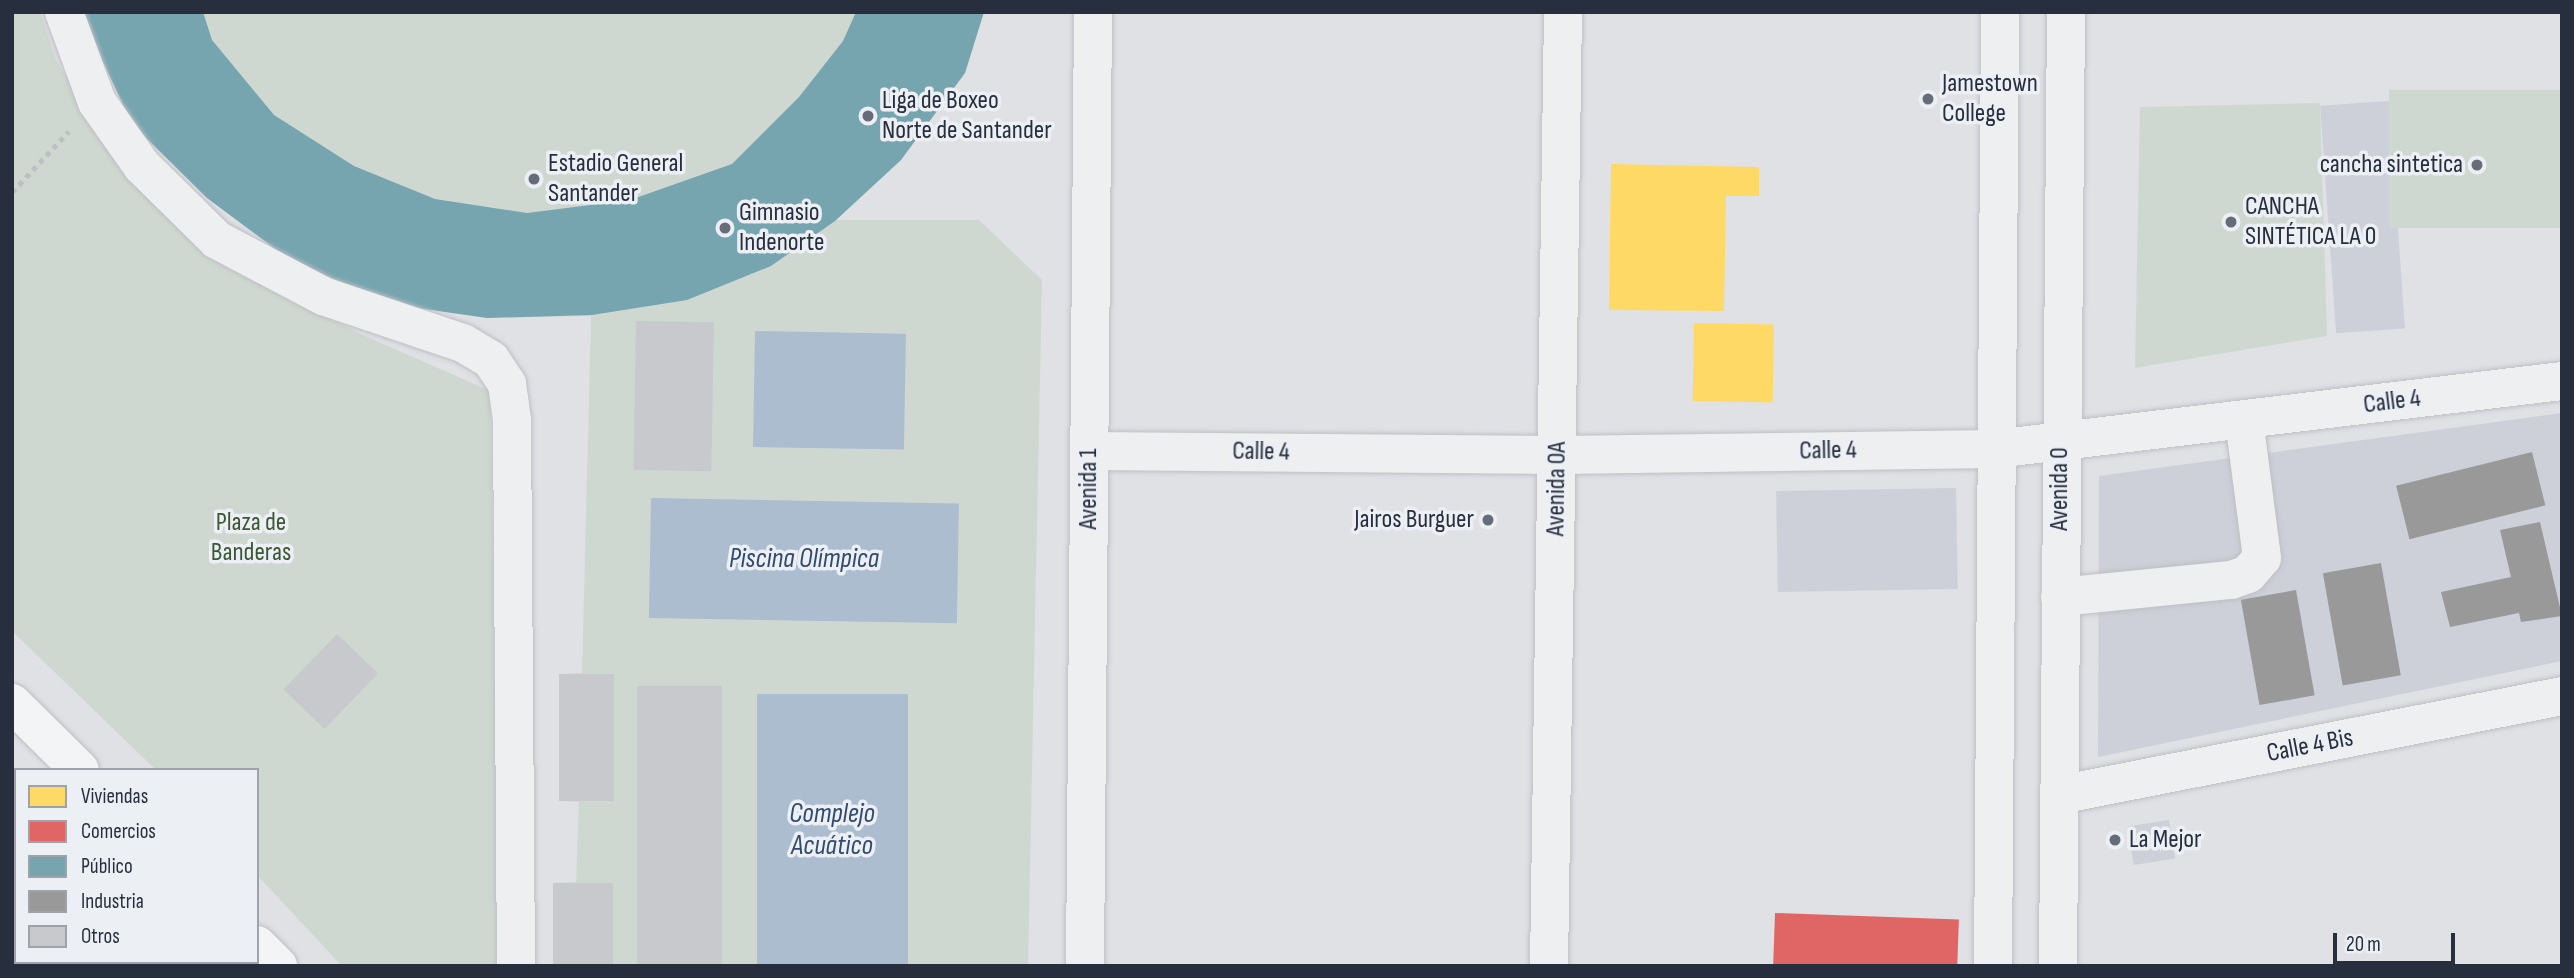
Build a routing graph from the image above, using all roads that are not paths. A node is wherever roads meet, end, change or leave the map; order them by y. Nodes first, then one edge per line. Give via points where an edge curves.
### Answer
1 (64, 12) edge
2 (1093, 12) edge
3 (1563, 12) edge
4 (2000, 12) edge
5 (2066, 12) edge
6 (2562, 381) edge
7 (2244, 420) junction
8 (2060, 442) junction
9 (1995, 449) junction
10 (1089, 451) junction
11 (1558, 455) junction
12 (2060, 597) junction
13 (2562, 696) edge
14 (12, 703) edge
15 (78, 768) edge
16 (2059, 795) junction
17 (259, 947) edge
18 (278, 966) edge
19 (516, 966) edge
20 (1085, 966) edge
21 (1549, 966) edge
22 (1993, 966) edge
23 (2058, 966) edge

1 - 19 street via 97,102 142,166 217,240 323,296 463,343 491,360 507,384 512,421
2 - 10 street, Avenida 1
3 - 11 street, Avenida 0A
4 - 9 street
5 - 8 street, Avenida 0
6 - 7 street, Calle 4
7 - 8 street, Calle 4
7 - 12 street via 2262,558 2248,574 2231,580
8 - 9 street, Calle 4
8 - 12 street, Avenida 0
9 - 11 street, Calle 4
9 - 22 street
10 - 11 street, Calle 4
10 - 20 street, Avenida 1
11 - 21 street, Avenida 0A
12 - 16 street, Avenida 0
13 - 16 street, Calle 4 Bis
14 - 15 main road
16 - 23 street, Avenida 0
17 - 18 main road

